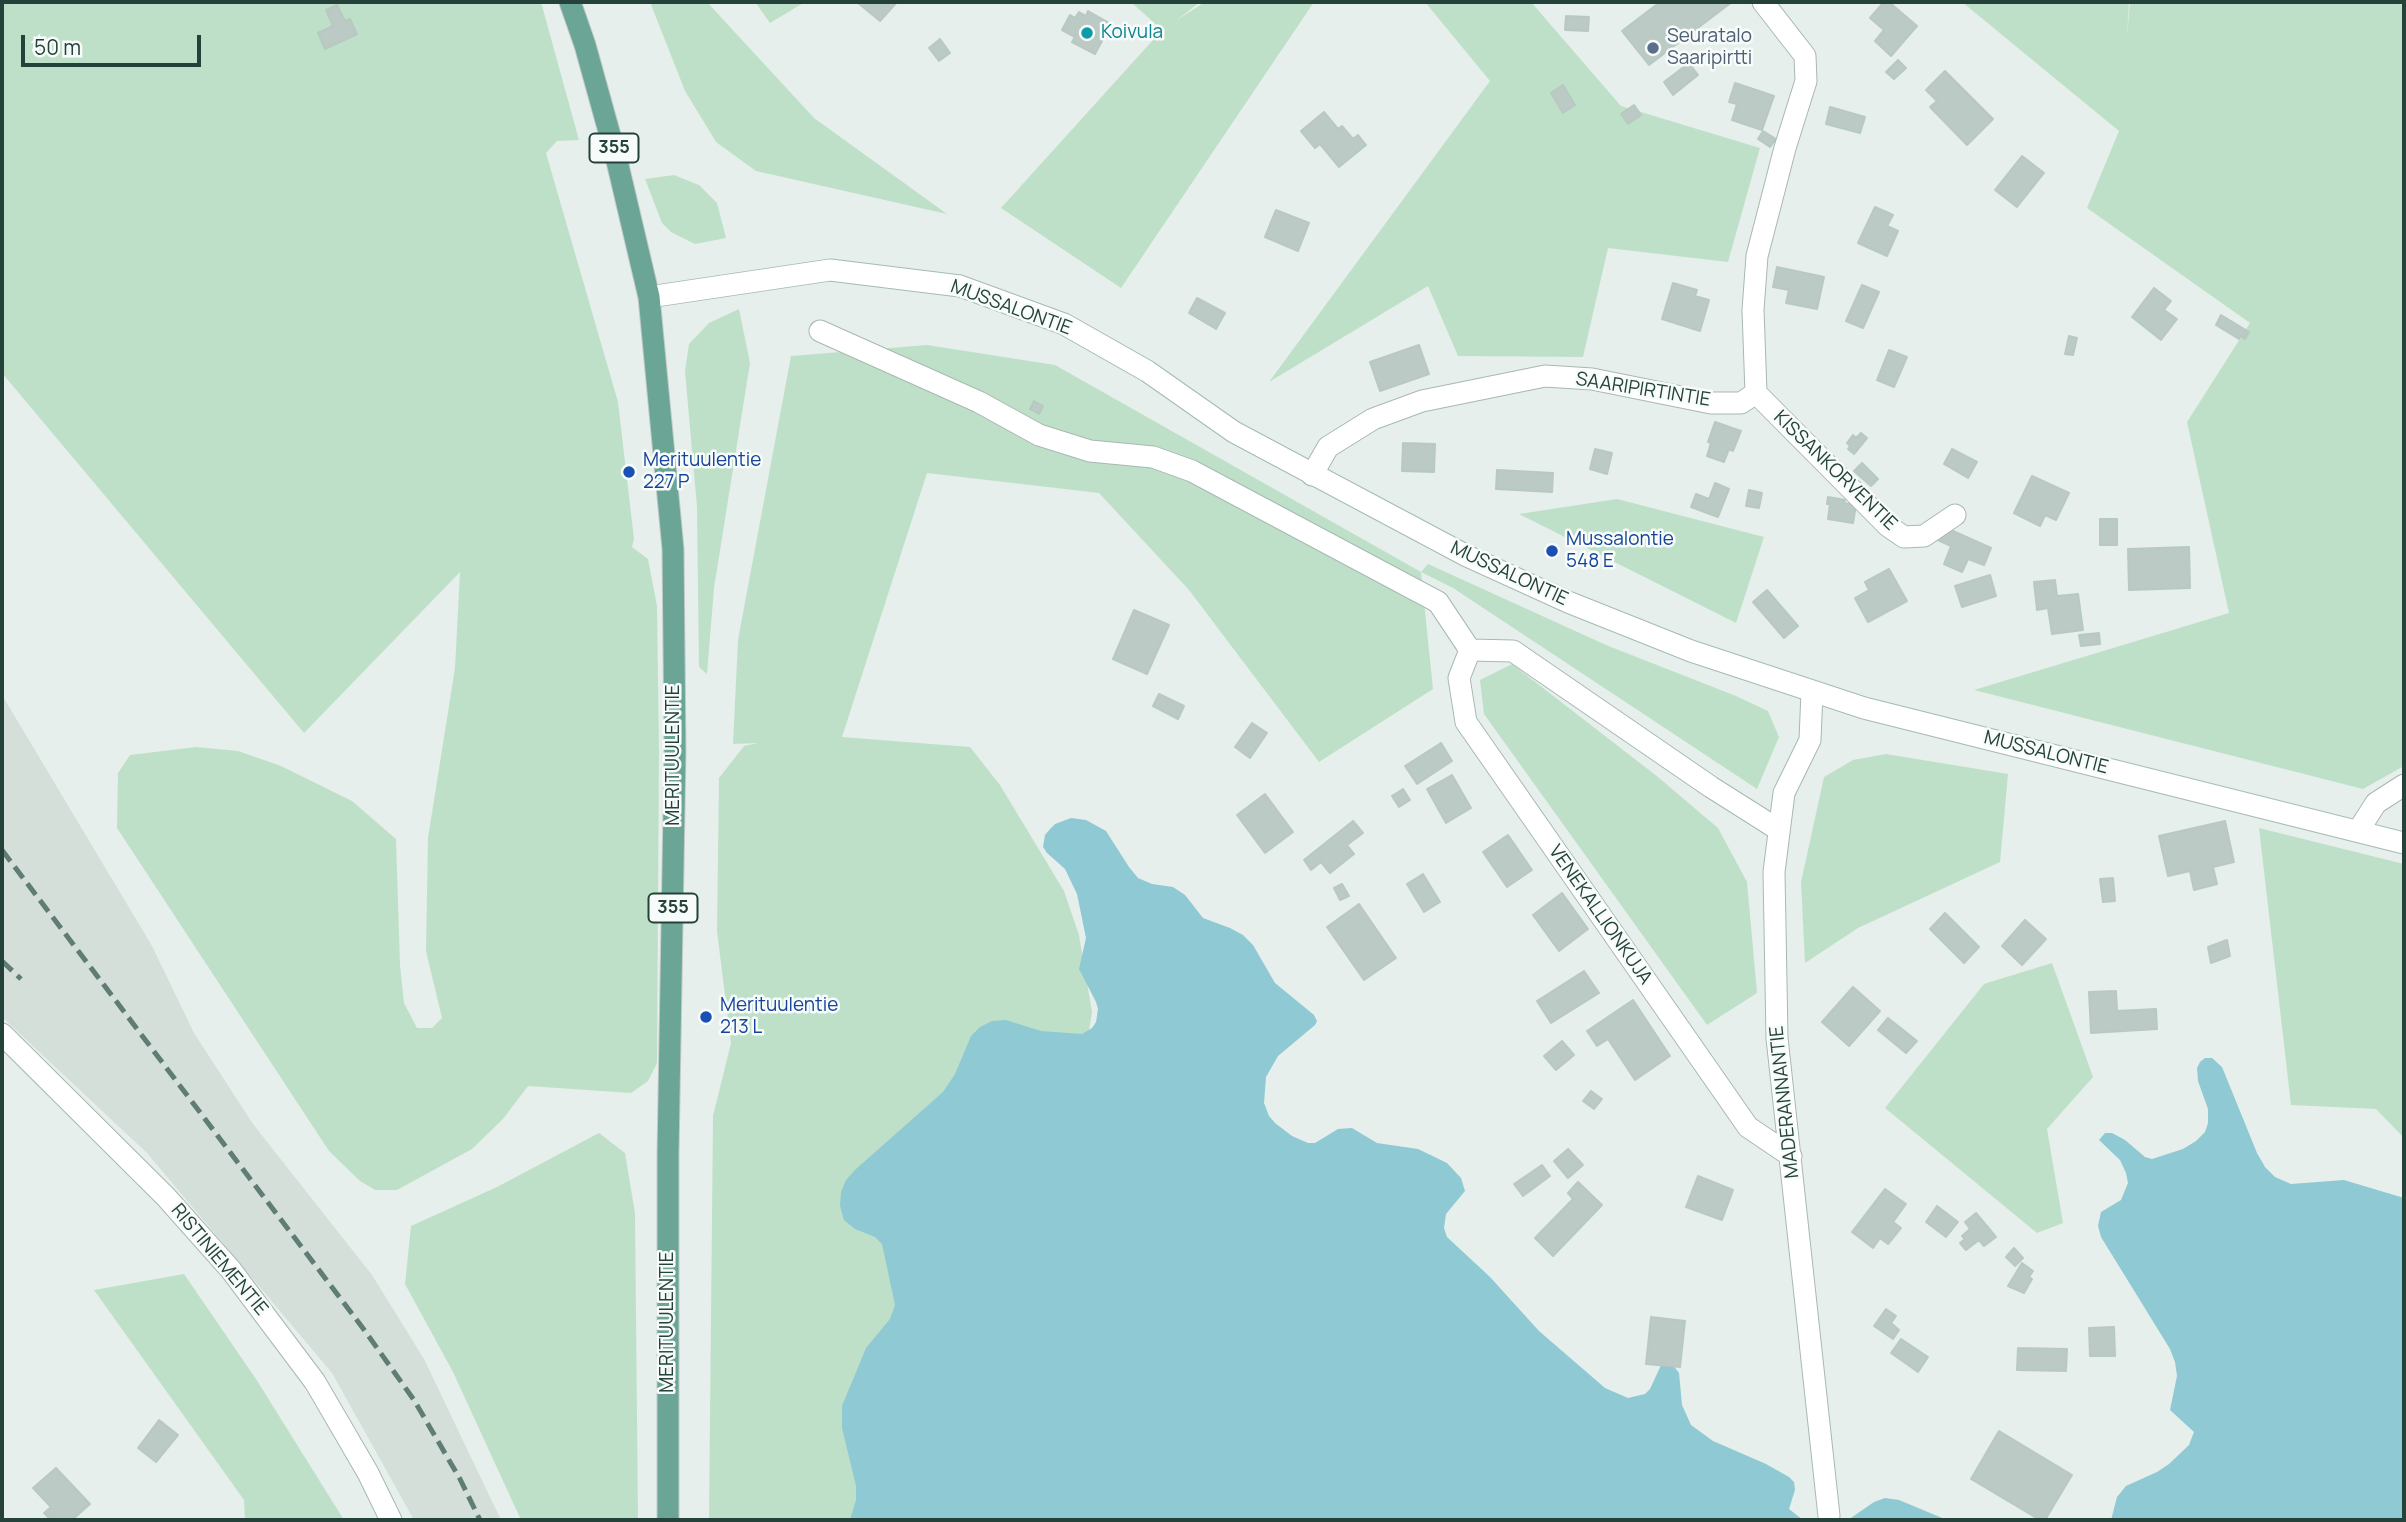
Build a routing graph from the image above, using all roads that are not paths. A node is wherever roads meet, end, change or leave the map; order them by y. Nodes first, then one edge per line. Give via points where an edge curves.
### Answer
1 (570, 2) edge
2 (1763, 2) edge
3 (649, 297) junction
4 (820, 331) dead end
5 (1756, 393) junction
6 (1312, 475) junction
7 (1955, 515) dead end
8 (1470, 650) junction
9 (1812, 692) junction
10 (2404, 785) edge
11 (1779, 830) junction
12 (2358, 831) junction
13 (2404, 843) edge
14 (2, 1034) edge
15 (1791, 1156) junction
16 (1829, 1516) dead end
17 (391, 1520) edge
18 (668, 1520) edge

1 - 3 main road, MERITUULENTIE / 355 via 616,157
2 - 5 street via 1805,56 1806,81 1757,256 1753,310
3 - 6 street, MUSSALONTIE via 830,270 960,286 1064,324 1147,371 1234,432
3 - 18 main road, MERITUULENTIE / 355 via 673,549
4 - 8 street via 979,402 1039,435 1090,452 1153,457 1192,471 1438,602
5 - 6 street, SAARIPIRTINTIE via 1741,403 1711,402 1592,379 1545,376 1422,401 1373,419 1328,447
5 - 7 street, KISSANKORVENTIE via 1904,537 1924,536
6 - 9 street, MUSSALONTIE via 1466,556 1568,601 1691,651
8 - 11 street via 1513,651
8 - 15 street, VENEKALLIONKUJA via 1459,678 1466,722 1748,1127
9 - 11 street, MADERANNANTIE via 1810,740 1784,793
9 - 12 street, MUSSALONTIE
10 - 12 street via 2376,803
11 - 15 street, MADERANNANTIE via 1774,872 1777,1038
12 - 13 street, MUSSALONTIE
14 - 17 street, RISTINIEMENTIE via 166,1197 231,1270 315,1382
15 - 16 street, MADERANNANTIE

